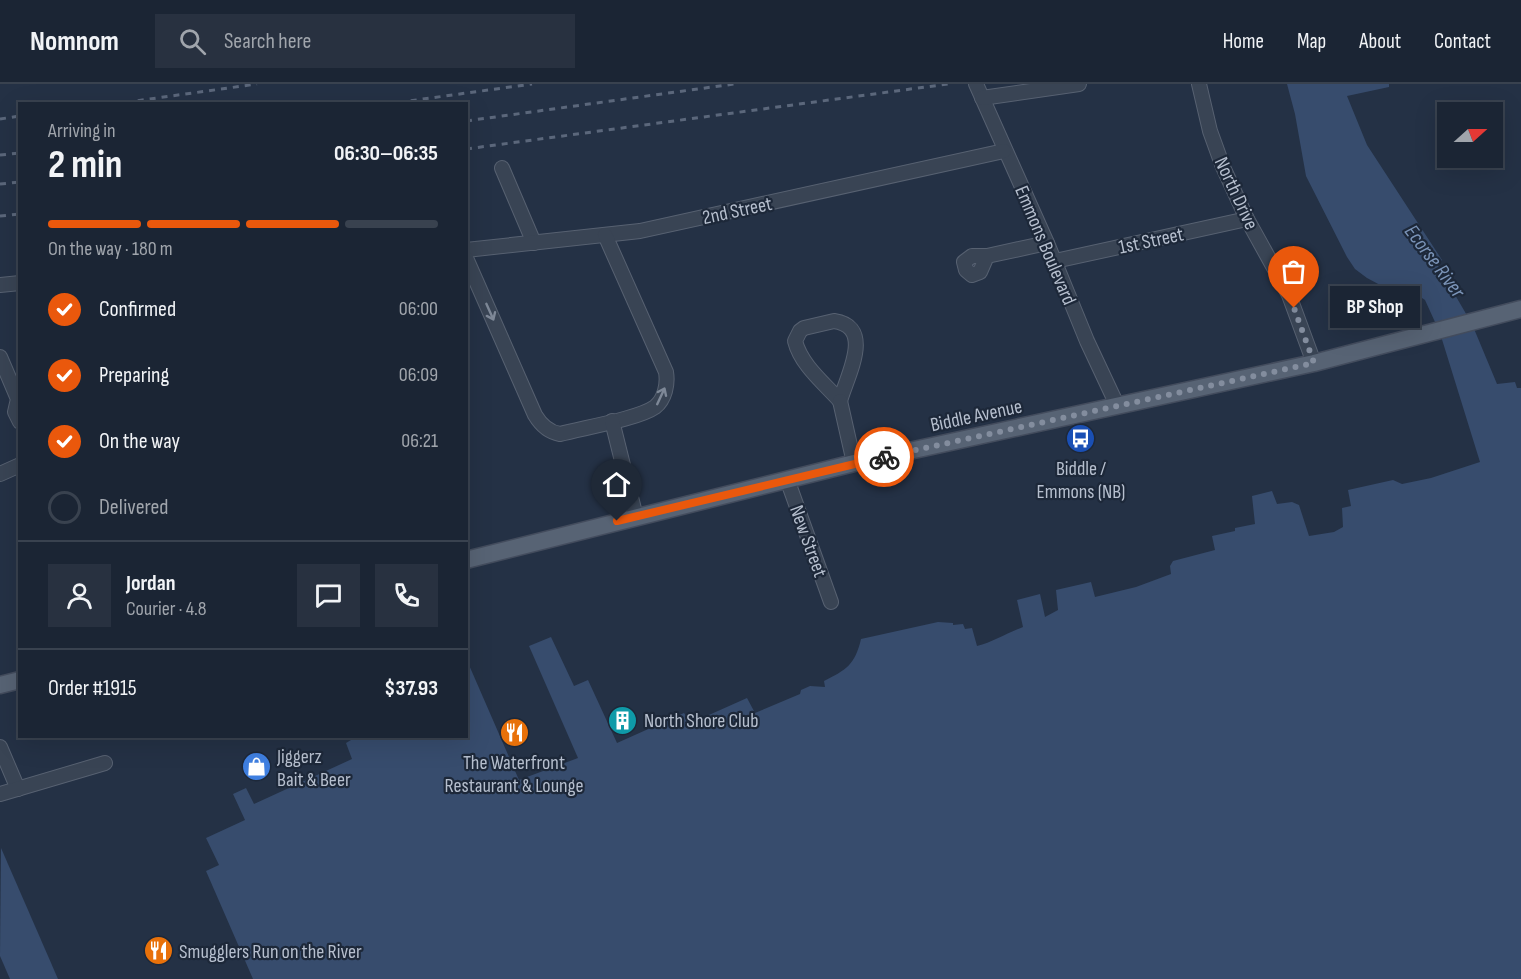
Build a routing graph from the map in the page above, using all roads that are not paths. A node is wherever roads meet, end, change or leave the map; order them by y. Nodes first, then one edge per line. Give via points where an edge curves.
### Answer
1 (976, 84) edge
2 (1079, 84) edge
3 (1199, 84) edge
4 (982, 98) junction
5 (1004, 151) junction
6 (502, 168) dead end
7 (1247, 219) junction
8 (605, 235) junction
9 (534, 243) junction
10 (1047, 243) junction
11 (468, 250) edge
12 (987, 256) dead end
13 (1055, 261) junction
14 (468, 262) edge
15 (18, 282) edge
16 (0, 285) edge
17 (1521, 309) edge
18 (0, 357) edge
19 (1314, 363) junction
20 (18, 399) edge
21 (18, 399) edge
22 (840, 401) junction
23 (1117, 405) junction
24 (18, 418) edge
25 (612, 421) junction
26 (854, 463) junction
27 (18, 466) edge
28 (0, 474) edge
29 (786, 479) junction
30 (636, 517) junction
31 (468, 559) edge
32 (831, 602) dead end
33 (18, 680) edge
34 (0, 685) edge
35 (0, 747) edge
36 (105, 763) dead end
37 (18, 789) junction
38 (0, 794) edge

1 - 4 street, Emmons Boulevard
2 - 4 street
3 - 7 street, North Drive via 1215,145
4 - 5 street, Emmons Boulevard
5 - 8 street, 2nd Street via 640,231
5 - 10 street, Emmons Boulevard
6 - 9 street
7 - 13 street, 1st Street
7 - 19 street, North Drive via 1289,295
8 - 9 street, 2nd Street
25 -> 8 street via 656,406 664,394 667,378
9 - 11 street, 2nd Street
10 - 12 street
10 - 13 street, Emmons Boulevard
13 - 23 street, Emmons Boulevard
14 -> 25 street via 540,422 560,434
15 - 16 street
17 - 19 main road, Biddle Avenue
18 - 21 street
19 - 23 main road, Biddle Avenue
20 - 24 street
22 - 22 street via 855,356 855,335 844,322 804,328 795,341 798,352
22 - 26 street
23 - 26 main road, Biddle Avenue
25 - 30 street
26 - 29 main road, Biddle Avenue
27 - 28 street
29 - 30 main road, Biddle Avenue
29 - 32 street, New Street
30 - 31 main road, Biddle Avenue
33 - 34 main road
35 - 37 street
36 - 37 street
37 - 38 street

